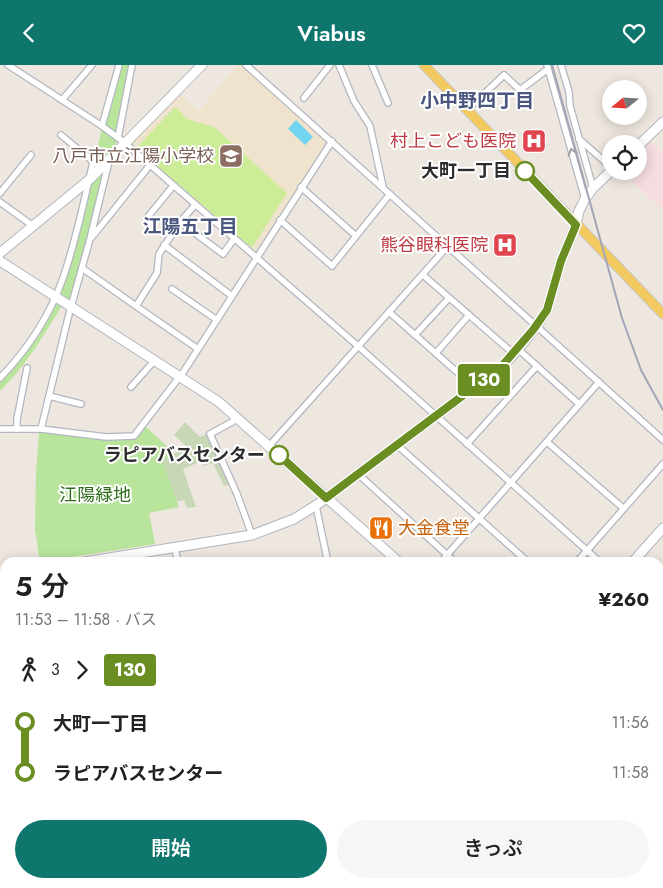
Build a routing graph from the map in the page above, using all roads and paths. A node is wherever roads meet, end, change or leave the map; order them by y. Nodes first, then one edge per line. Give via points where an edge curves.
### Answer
1 (8, 65) edge
2 (92, 65) edge
3 (119, 65) edge
4 (132, 65) edge
5 (202, 65) edge
6 (246, 65) edge
7 (330, 65) edge
8 (339, 65) edge
9 (372, 65) edge
10 (561, 65) edge
11 (426, 66) edge
12 (548, 67) edge
13 (304, 98) dead end
14 (62, 100) junction
15 (388, 103) dead end
16 (467, 110) junction
17 (663, 122) edge
18 (102, 126) junction
19 (61, 135) dead end
20 (647, 137) edge
21 (579, 139) junction
22 (121, 141) junction
23 (332, 141) junction
24 (31, 155) dead end
25 (602, 159) edge
26 (109, 161) junction
27 (97, 165) junction
28 (150, 165) junction
29 (90, 179) junction
30 (602, 180) edge
31 (174, 186) junction
32 (301, 187) junction
33 (383, 187) junction
34 (593, 188) junction
35 (0, 193) edge
36 (390, 194) junction
37 (585, 199) junction
38 (0, 202) edge
39 (195, 205) junction
40 (147, 218) dead end
41 (280, 220) junction
42 (180, 222) junction
43 (576, 225) junction
44 (33, 226) junction
45 (356, 236) junction
46 (90, 239) junction
47 (234, 239) junction
48 (164, 245) junction
49 (448, 247) junction
50 (0, 253) edge
51 (256, 258) junction
52 (0, 261) edge
53 (82, 268) junction
54 (423, 275) junction
55 (172, 289) dead end
56 (232, 296) junction
57 (55, 297) junction
58 (449, 297) junction
59 (136, 306) junction
60 (71, 307) junction
61 (389, 312) junction
62 (663, 314) edge
63 (469, 315) junction
64 (217, 320) junction
65 (537, 326) junction
66 (415, 335) junction
67 (359, 347) junction
68 (198, 349) junction
69 (516, 352) junction
70 (436, 353) junction
71 (155, 360) junction
72 (536, 366) junction
73 (27, 368) dead end
74 (180, 376) junction
75 (0, 378) edge
76 (599, 382) junction
77 (131, 387) dead end
78 (474, 387) junction
79 (49, 396) junction
80 (81, 404) dead end
81 (579, 404) junction
82 (436, 416) junction
83 (237, 418) junction
84 (0, 429) edge
85 (17, 429) junction
86 (41, 429) junction
87 (663, 440) edge
88 (547, 442) junction
89 (467, 444) junction
90 (397, 445) junction
91 (269, 446) junction
92 (663, 464) edge
93 (358, 474) junction
94 (510, 483) junction
95 (326, 498) junction
96 (316, 506) junction
97 (623, 508) junction
98 (479, 518) junction
99 (663, 528) edge
100 (252, 535) junction
101 (175, 547) junction
102 (586, 551) junction
103 (447, 555) junction
104 (114, 557) edge
105 (177, 557) edge
106 (327, 557) edge
107 (393, 557) edge
108 (449, 557) edge
109 (523, 557) edge
110 (581, 557) edge
111 (594, 557) edge
112 (637, 557) edge

1 - 14 street
2 - 14 street
3 - 18 street
4 - 22 street
5 - 22 street
6 - 23 street
7 - 13 street
8 - 33 street via 354,101 370,126
9 - 15 street
10 - 21 street
11 - 16 main road
12 - 16 street via 520,90 504,75
37 -> 12 street
14 - 18 street
16 - 43 main road
17 - 20 street
18 - 22 street
19 - 27 street
21 - 25 street
21 - 34 street
22 - 26 street
22 - 28 street
23 - 32 street
23 - 33 street
24 - 35 street
26 - 27 street
26 - 46 street
27 - 29 street
28 - 31 street
28 - 46 street
29 - 44 street
29 - 57 street
30 - 34 street
31 - 39 street
31 - 40 street
32 - 41 street
32 - 45 street
33 - 36 street
34 - 37 street
36 - 45 street
36 - 49 street
37 - 43 street
38 - 44 street
39 - 42 street
39 - 47 street
41 - 45 street via 332,266
41 - 51 street
42 - 47 street via 223,253
42 - 48 street
43 - 62 main road
43 - 65 street via 561,261 547,310
44 - 50 street
46 - 53 street
47 - 51 street
48 - 56 street
48 - 59 street via 159,254 157,273
49 - 54 street
49 - 65 street
51 - 56 street
51 - 67 street
52 - 57 street
53 - 59 street
53 - 60 street
54 - 58 street
54 - 61 street
55 - 64 street
56 - 64 street
57 - 60 street
57 - 75 street via 24,351
58 - 63 street
58 - 66 street
59 - 68 street
60 - 71 street
60 - 79 street
61 - 66 street
61 - 67 street
63 - 69 street
63 - 70 street
64 - 68 street
65 - 69 street
65 - 76 street
66 - 70 street
67 - 82 street
67 - 91 street
68 - 74 street
69 - 72 street
69 - 78 street
70 - 78 street
71 - 74 street
71 - 77 street
72 - 81 street
72 - 89 street
73 - 85 street
74 - 83 street
74 - 86 street via 134,436 106,437
76 - 81 street
76 - 87 street
78 - 82 street
79 - 80 street
79 - 86 street
81 - 88 street
82 - 89 street
82 - 90 street
83 - 91 street
83 - 100 street via 210,434
84 - 85 street
85 - 86 street
88 - 94 street
88 - 97 street
89 - 94 street
90 - 93 street
90 - 98 street
91 - 95 street
92 - 97 street
93 - 95 street
93 - 103 street
94 - 98 street
94 - 102 street
95 - 96 street
95 - 107 street
96 - 100 street via 294,519
96 - 106 street
97 - 102 street
98 - 103 street
98 - 109 street
99 - 112 street
100 - 101 street
101 - 104 street
101 - 105 street
102 - 110 street
102 - 111 street
103 - 108 street

